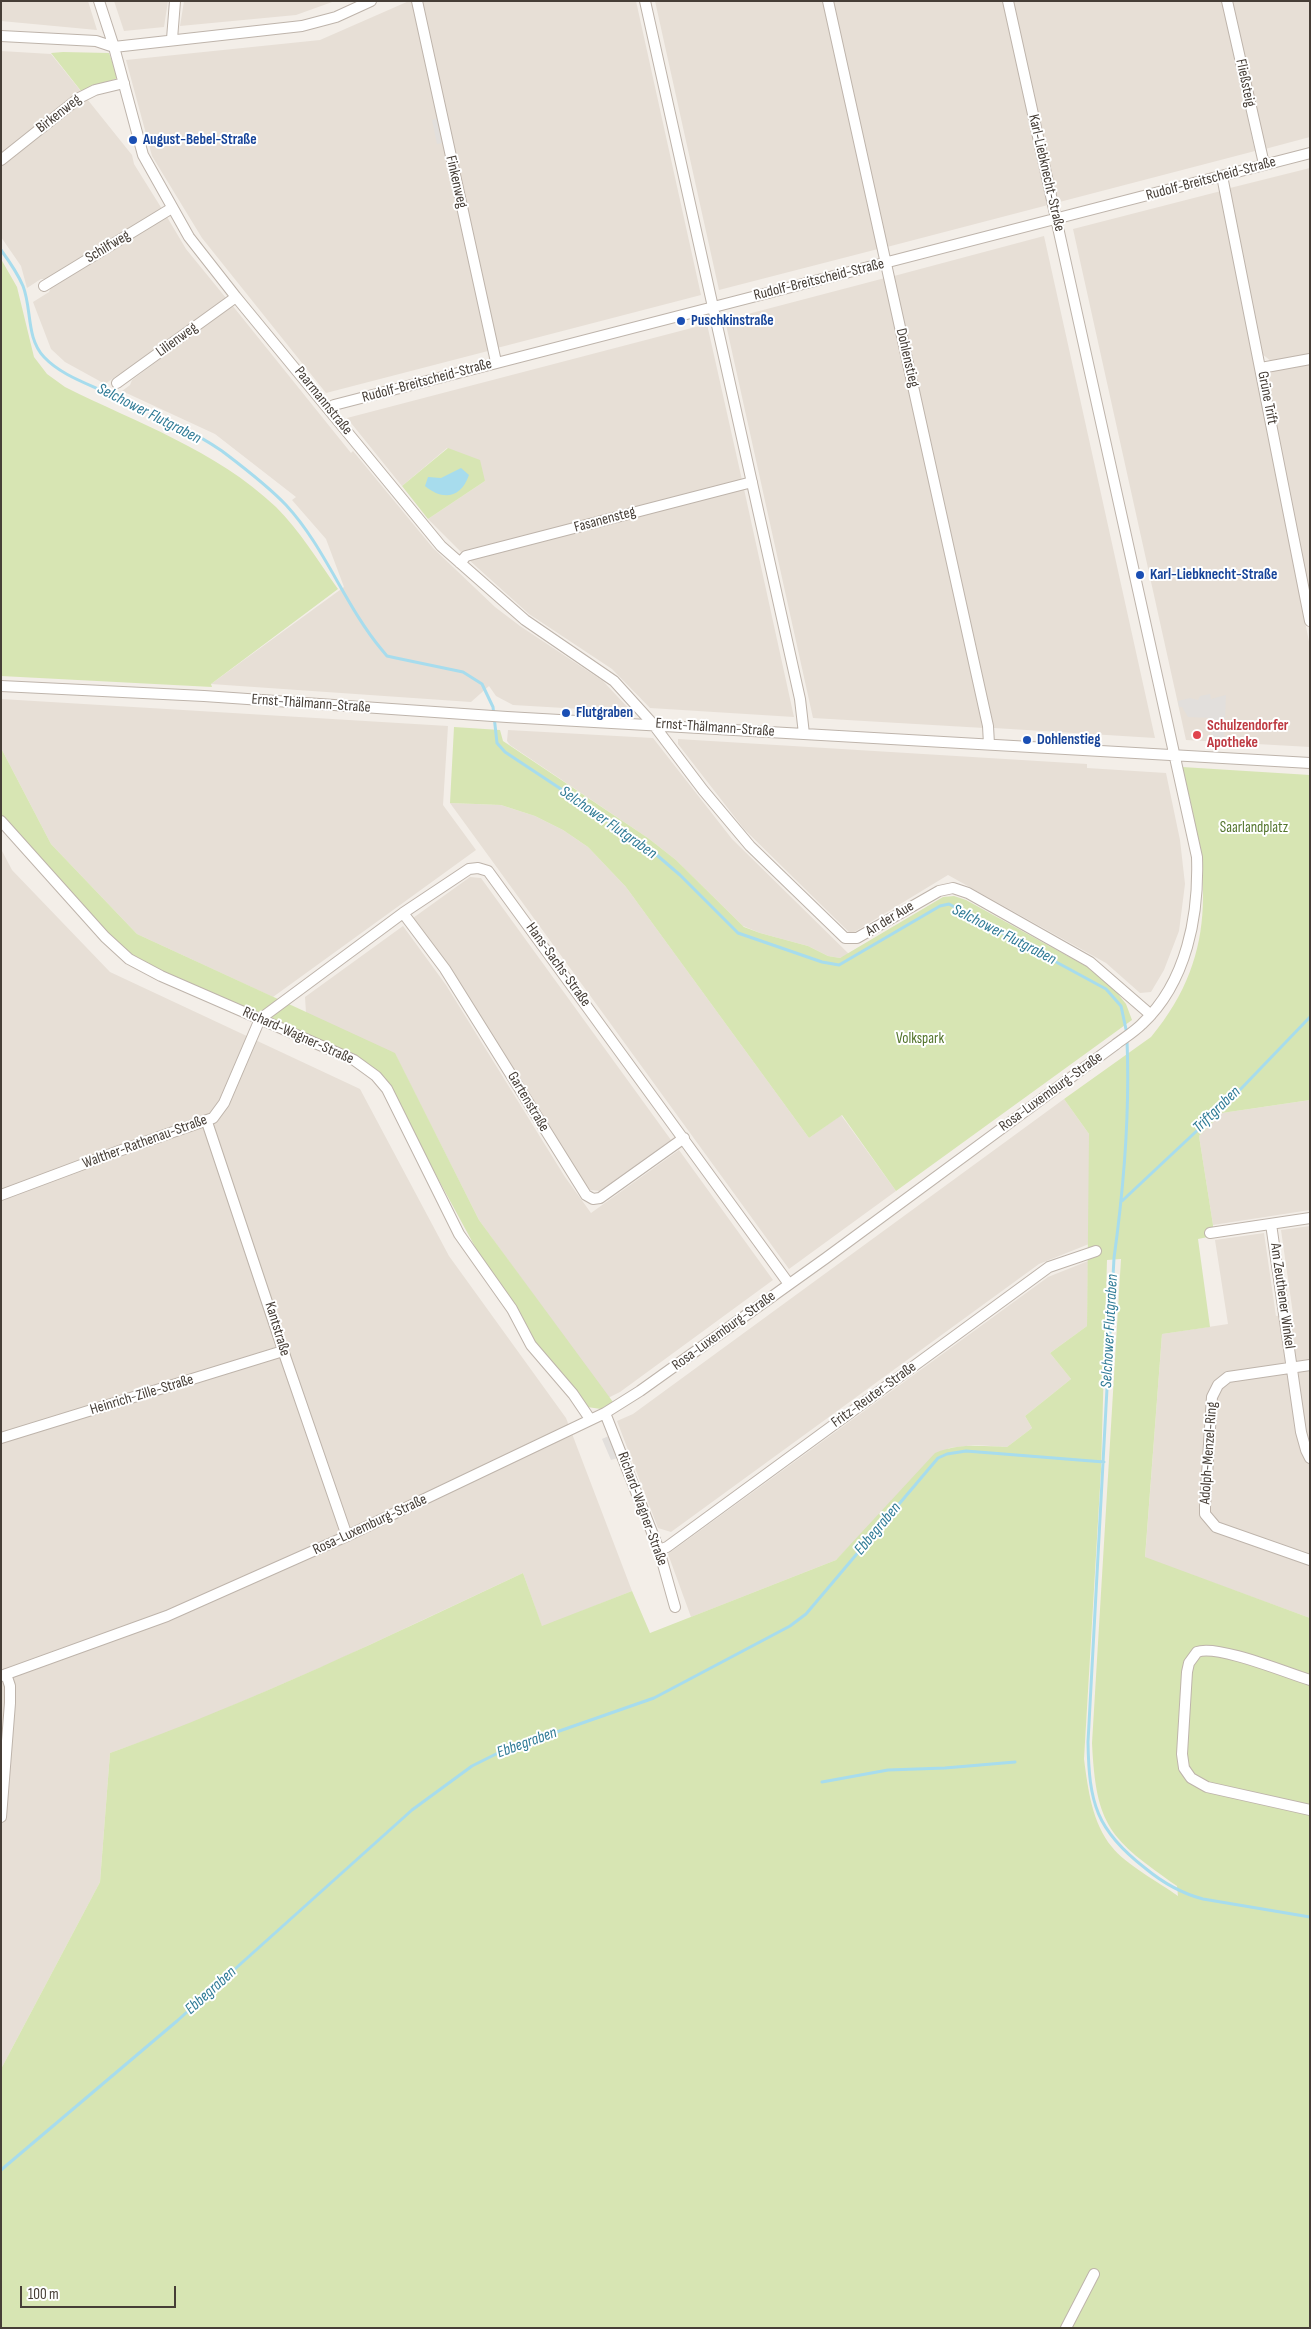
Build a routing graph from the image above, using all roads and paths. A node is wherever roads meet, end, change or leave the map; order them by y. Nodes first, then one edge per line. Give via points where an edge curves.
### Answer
1 (99, 1) edge
2 (175, 1) edge
3 (370, 1) edge
4 (417, 1) edge
5 (645, 1) edge
6 (828, 1) edge
7 (1008, 1) edge
8 (1227, 1) edge
9 (1, 36) edge
10 (172, 40) junction
11 (114, 46) junction
12 (124, 83) junction
13 (1310, 153) edge
14 (1, 160) edge
15 (1264, 164) junction
16 (1222, 176) junction
17 (172, 208) junction
18 (1057, 219) junction
19 (886, 263) junction
20 (44, 286) dead end
21 (236, 296) junction
22 (712, 306) junction
23 (1310, 359) edge
24 (496, 362) junction
25 (1261, 368) junction
26 (117, 383) dead end
27 (330, 409) junction
28 (752, 482) junction
29 (460, 563) junction
30 (1310, 621) edge
31 (1, 686) edge
32 (653, 724) junction
33 (804, 734) junction
34 (989, 744) junction
35 (1175, 755) junction
36 (1310, 763) edge
37 (1, 821) edge
38 (404, 913) junction
39 (1151, 1014) junction
40 (260, 1019) junction
41 (207, 1122) junction
42 (684, 1138) junction
43 (1, 1195) edge
44 (1310, 1218) edge
45 (1272, 1224) junction
46 (1210, 1233) dead end
47 (1096, 1251) dead end
48 (789, 1284) junction
49 (283, 1351) junction
50 (1310, 1365) edge
51 (1292, 1368) junction
52 (605, 1413) junction
53 (590, 1419) junction
54 (1, 1438) edge
55 (1310, 1458) edge
56 (348, 1536) junction
57 (659, 1550) junction
58 (1310, 1560) edge
59 (675, 1608) dead end
60 (4, 1675) edge
61 (1310, 1680) edge
62 (1310, 1810) edge
63 (1, 1817) edge
64 (1094, 2274) dead end
65 (1066, 2328) edge

1 - 11 street, Paarmannstraße
2 - 10 street
3 - 10 street via 336,17 302,26
4 - 24 street, Finkenweg
5 - 22 street
6 - 19 street, Dohlenstieg
7 - 18 street, Karl-Liebknecht-Straße
8 - 15 street, Fließsteig
9 - 11 street via 100,42
10 - 11 street
11 - 12 street, Paarmannstraße
12 - 14 street, Birkenweg via 78,98
12 - 17 street, Paarmannstraße via 143,155
13 - 15 street, Rudolf-Breitscheid-Straße
15 - 16 street, Rudolf-Breitscheid-Straße
16 - 18 street, Rudolf-Breitscheid-Straße
16 - 25 street, Grüne Trift
17 - 20 street, Schilfweg
17 - 21 street, Paarmannstraße via 189,236
18 - 19 street, Rudolf-Breitscheid-Straße
18 - 35 street, Karl-Liebknecht-Straße
19 - 22 street, Rudolf-Breitscheid-Straße
19 - 34 street, Dohlenstieg via 988,726
21 - 26 street, Lilienweg
21 - 27 street, Paarmannstraße
22 - 24 street, Rudolf-Breitscheid-Straße
22 - 28 street
23 - 25 street
24 - 27 street, Rudolf-Breitscheid-Straße via 334,405
25 - 30 street, Grüne Trift
27 - 29 street, Paarmannstraße via 429,533
28 - 29 street, Fasanensteg via 466,556
28 - 33 street via 803,715
29 - 32 street, Paarmannstraße via 525,620 614,681
31 - 32 street, Ernst-Thälmann-Straße
32 - 33 street, Ernst-Thälmann-Straße
32 - 39 street, An der Aue via 750,846 845,938 858,938 939,891 953,888 968,893 1090,962
33 - 34 street, Ernst-Thälmann-Straße
34 - 35 street, Ernst-Thälmann-Straße
35 - 36 street, Ernst-Thälmann-Straße
35 - 39 street, Rosa-Luxemburg-Straße via 1197,857 1195,908 1182,960 1169,989
37 - 40 street, Richard-Wagner-Straße via 105,937 129,959
38 - 40 street, Hans-Sachs-Straße
38 - 42 street, Hans-Sachs-Straße via 470,869 488,871
38 - 42 street, Gartenstraße via 445,969 586,1195 600,1198
39 - 48 street, Rosa-Luxemburg-Straße via 1115,1045
40 - 41 street, Walther-Rathenau-Straße via 224,1103 218,1114
40 - 53 street, Richard-Wagner-Straße via 354,1060 380,1079 459,1234 512,1309 531,1345
41 - 43 street, Walther-Rathenau-Straße
41 - 49 street, Kantstraße
42 - 48 street, Hans-Sachs-Straße
44 - 45 street, Am Zeuthener Winkel
45 - 46 street, Am Zeuthener Winkel
45 - 51 street, Am Zeuthener Winkel
47 - 57 street, Fritz-Reuter-Straße via 1049,1267
48 - 52 street, Rosa-Luxemburg-Straße
49 - 54 street, Heinrich-Zille-Straße
49 - 56 street, Kantstraße
50 - 51 street, Adolph-Menzel-Ring
51 - 55 street, Am Zeuthener Winkel via 1302,1432
51 - 58 street, Adolph-Menzel-Ring via 1228,1378 1215,1388 1204,1506 1205,1514 1216,1527
52 - 53 street, Rosa-Luxemburg-Straße
52 - 57 street, Richard-Wagner-Straße
53 - 56 street, Rosa-Luxemburg-Straße
56 - 60 street, Rosa-Luxemburg-Straße via 167,1616
57 - 59 street, Richard-Wagner-Straße
60 - 63 street via 11,1689
61 - 62 street via 1227,1653 1197,1652 1187,1672 1182,1754 1188,1774 1207,1787
64 - 65 street

